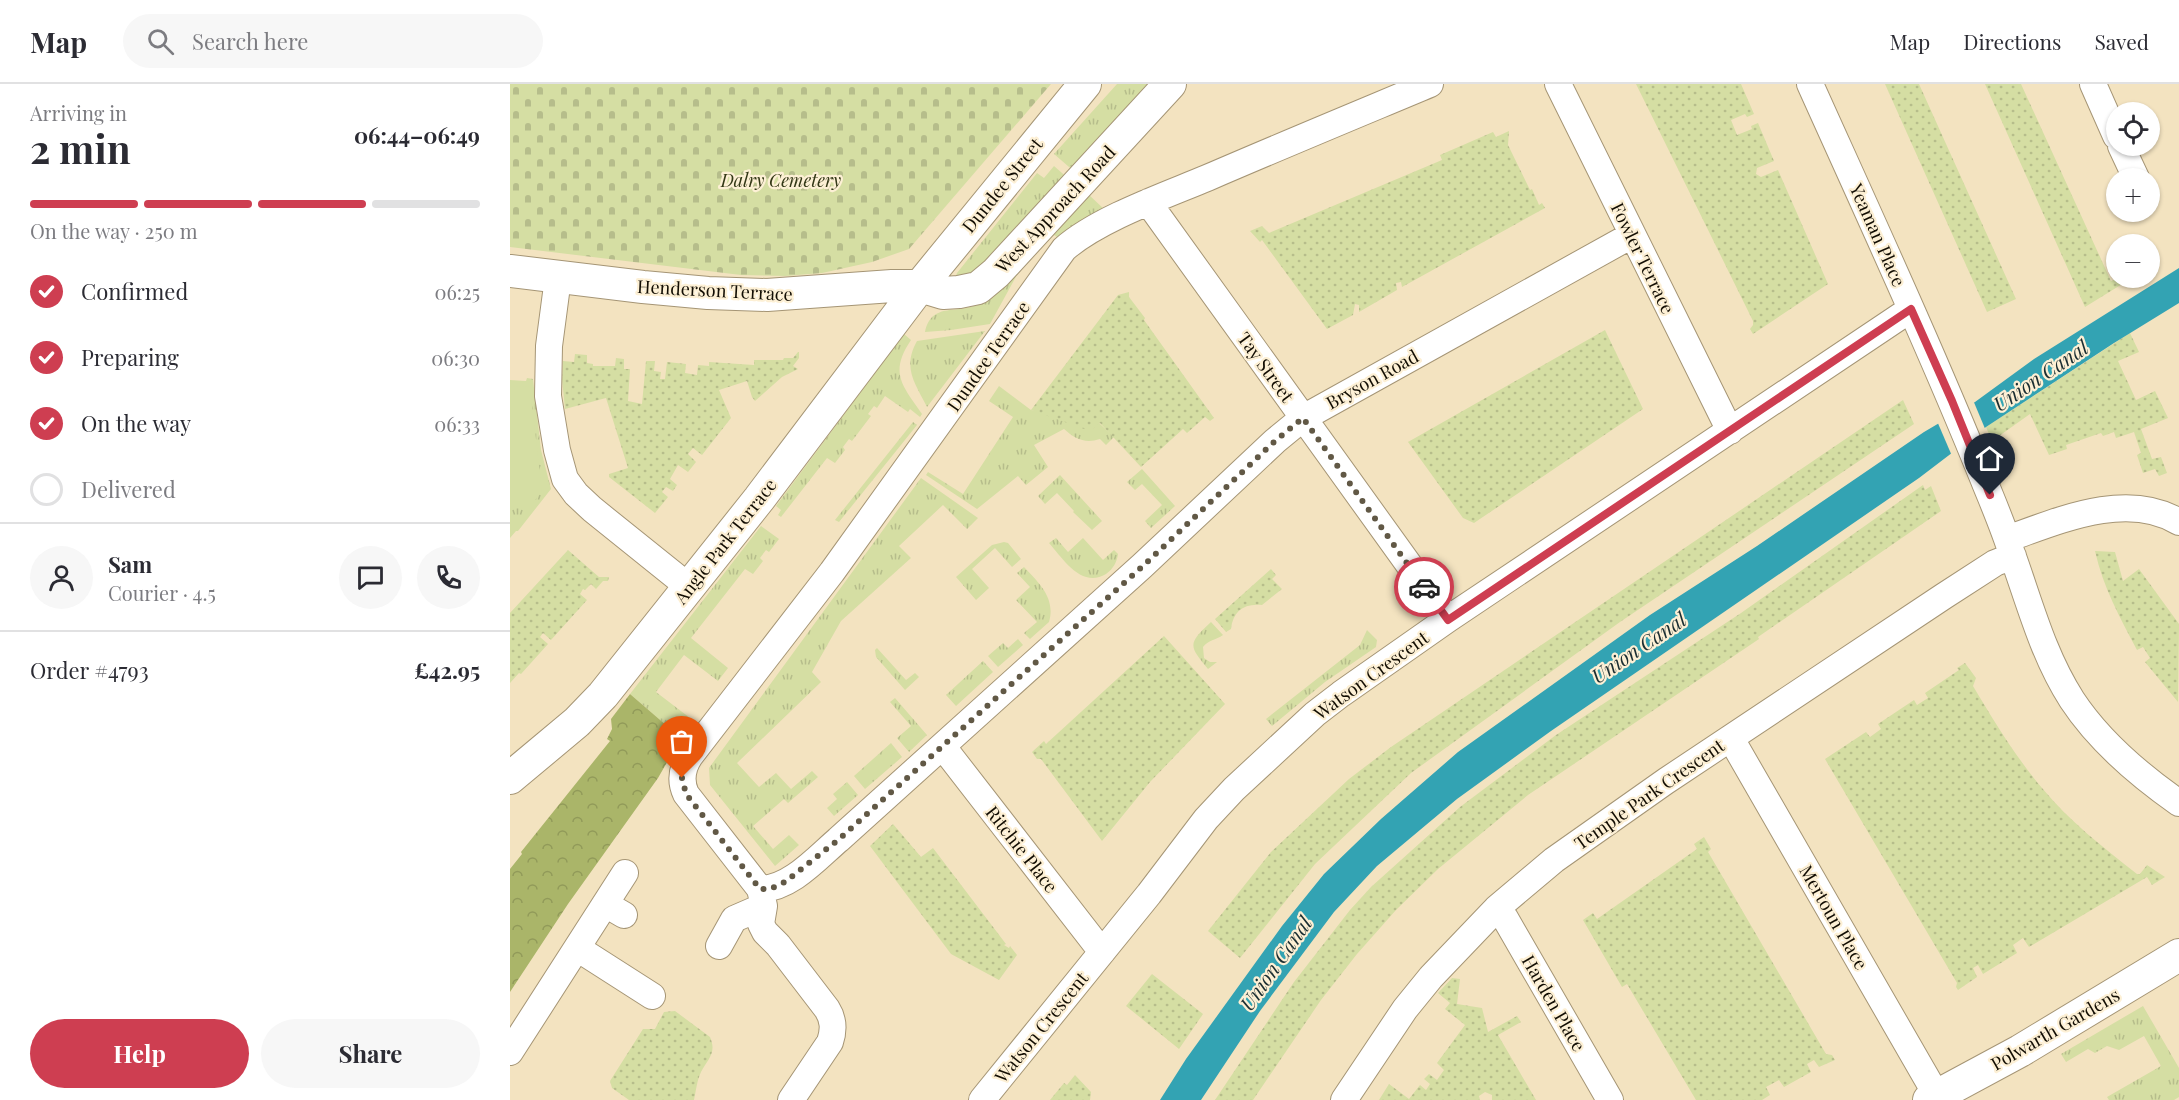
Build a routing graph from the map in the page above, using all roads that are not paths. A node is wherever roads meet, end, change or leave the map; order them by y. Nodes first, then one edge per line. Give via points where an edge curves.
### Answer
1 (1085, 84) edge
2 (1170, 84) edge
3 (1430, 84) edge
4 (1557, 84) edge
5 (1810, 84) edge
6 (2093, 84) edge
7 (2106, 113) edge
8 (1148, 202) junction
9 (1632, 235) junction
10 (510, 271) edge
11 (558, 278) junction
12 (920, 286) junction
13 (1911, 309) junction
14 (1303, 418) junction
15 (1730, 431) junction
16 (2177, 513) edge
17 (2010, 547) junction
18 (689, 587) junction
19 (1448, 620) junction
20 (1729, 739) junction
21 (942, 747) junction
22 (510, 778) edge
23 (2179, 803) edge
24 (625, 873) dead end
25 (762, 898) junction
26 (1497, 908) junction
27 (719, 946) dead end
28 (577, 948) junction
29 (1102, 952) junction
30 (2179, 955) edge
31 (652, 996) dead end
32 (510, 1052) edge
33 (1933, 1098) edge
34 (791, 1100) edge
35 (982, 1100) edge
36 (1344, 1100) edge
37 (1610, 1100) edge

1 - 12 street, Dundee Street
2 - 12 street, West Approach Road via 986,282 973,290 943,293
3 - 8 street, Dundee Terrace
4 - 9 street, Fowler Terrace
5 - 13 street, Yeaman Place
6 - 7 street
8 - 14 street, Tay Street
8 - 25 street, Dundee Terrace via 1064,249 832,572 690,756 683,770 684,788 694,816
9 - 14 street, Bryson Road
9 - 15 street, Fowler Terrace
10 - 11 street, Henderson Terrace
11 - 12 street, Henderson Terrace via 757,295
11 - 18 street via 549,346 548,396 566,479 591,509
12 - 18 street, Angle Park Terrace
13 - 15 street, Watson Crescent
13 - 17 street, Yeaman Place
14 - 19 street, Tay Street
14 - 21 street, Bryson Road
15 - 19 street, Watson Crescent
16 - 17 street, Temple Park Crescent via 2100,510 2057,521
17 - 20 street, Temple Park Crescent via 1995,563
17 - 23 street, Yeaman Place via 2041,640 2075,705 2129,764
18 - 22 street, Angle Park Terrace via 592,707
19 - 29 street, Watson Crescent via 1332,700 1234,789
20 - 26 street, Temple Park Crescent via 1554,860
20 - 33 street, Mertoun Place
21 - 25 street, Bryson Road via 804,869
21 - 29 street, Ritchie Place
24 - 28 street via 614,910
25 - 27 street, Bryson Road via 734,919
25 - 34 street via 761,924 765,932 784,963 827,1010 833,1026 830,1042
26 - 36 street, Temple Park Crescent via 1418,992
26 - 37 street, Harden Place
28 - 31 street
28 - 32 street
29 - 35 street, Watson Crescent
30 - 33 street, Polwarth Gardens via 2020,1051

